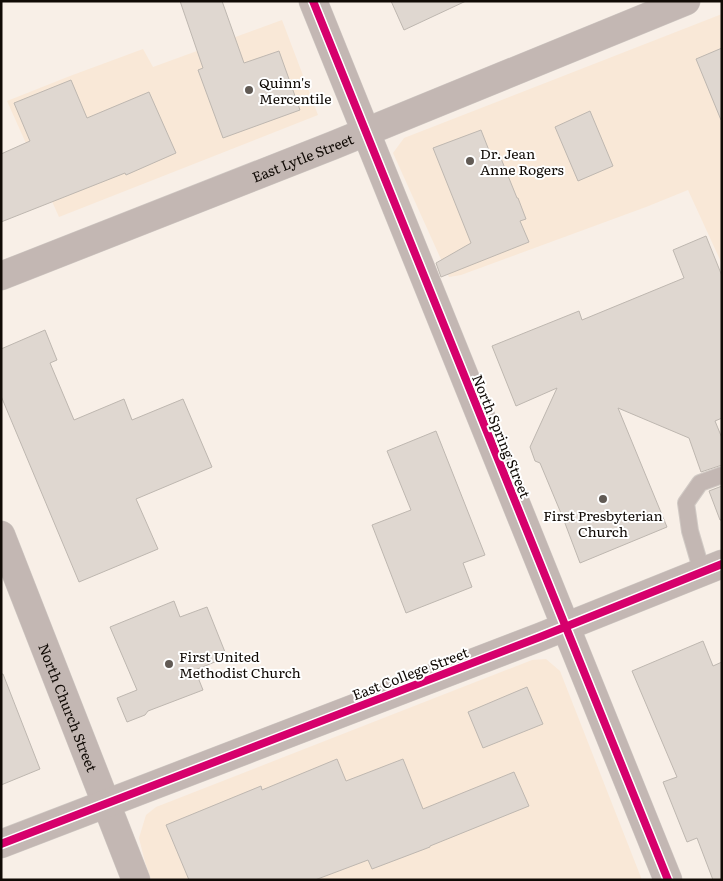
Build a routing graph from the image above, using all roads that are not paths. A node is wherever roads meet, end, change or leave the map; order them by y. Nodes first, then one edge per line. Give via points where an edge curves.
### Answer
1 (313, 1) edge
2 (686, 1) edge
3 (366, 132) junction
4 (1, 276) edge
5 (722, 475) edge
6 (1, 535) edge
7 (712, 568) edge
8 (566, 627) junction
9 (106, 804) junction
10 (1, 844) edge
11 (136, 880) edge
12 (668, 880) edge

1 - 3 street, North Spring Street
2 - 3 street, East Lytle Street
3 - 4 street, East Lytle Street
3 - 8 street, North Spring Street
5 - 7 lane via 700,483 686,503 690,531
6 - 9 street, North Church Street
7 - 8 street, East College Street
8 - 9 street, East College Street
8 - 12 street, North Spring Street
9 - 10 street, East College Street
9 - 11 street, North Church Street

